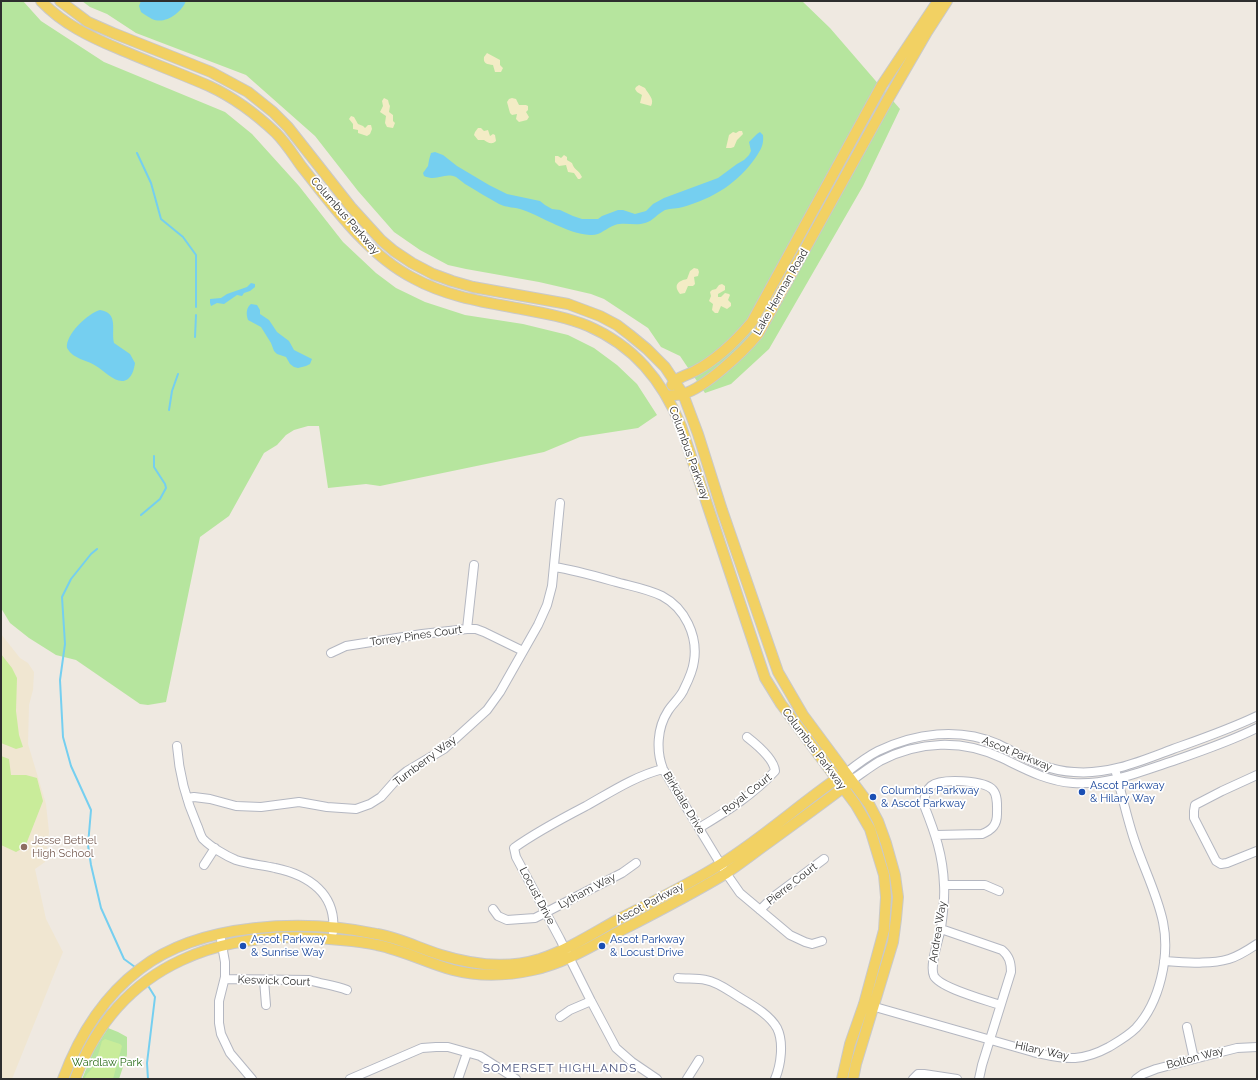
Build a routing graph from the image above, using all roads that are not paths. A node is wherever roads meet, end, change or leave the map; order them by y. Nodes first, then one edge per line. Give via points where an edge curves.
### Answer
1 (41, 1) edge
2 (60, 1) edge
3 (938, 1) edge
4 (947, 1) edge
5 (674, 380) junction
6 (683, 394) junction
7 (667, 396) junction
8 (560, 503) dead end
9 (474, 565) dead end
10 (554, 567) junction
11 (467, 629) junction
12 (523, 651) junction
13 (331, 653) dead end
14 (1257, 716) edge
15 (1257, 728) edge
16 (746, 737) dead end
17 (176, 746) dead end
18 (1115, 769) junction
19 (663, 770) junction
20 (1257, 775) edge
21 (845, 777) junction
22 (1118, 779) junction
23 (843, 788) junction
24 (187, 798) junction
25 (699, 828) junction
26 (936, 836) junction
27 (216, 848) junction
28 (1257, 851) edge
29 (824, 859) dead end
30 (636, 863) dead end
31 (204, 864) dead end
32 (723, 869) junction
33 (944, 885) junction
34 (998, 891) dead end
35 (493, 909) dead end
36 (760, 910) junction
37 (546, 913) junction
38 (333, 928) junction
39 (941, 929) junction
40 (220, 934) junction
41 (332, 939) junction
42 (822, 941) dead end
43 (1257, 944) edge
44 (222, 946) junction
45 (566, 953) junction
46 (1164, 961) junction
47 (678, 978) dead end
48 (225, 979) junction
49 (264, 980) junction
50 (347, 990) dead end
51 (591, 1001) junction
52 (864, 1004) junction
53 (266, 1005) dead end
54 (1000, 1005) junction
55 (874, 1007) junction
56 (560, 1017) dead end
57 (1187, 1027) dead end
58 (990, 1039) junction
59 (1257, 1047) edge
60 (467, 1053) junction
61 (1194, 1058) junction
62 (699, 1060) dead end
63 (63, 1079) edge
64 (75, 1079) edge
65 (252, 1079) edge
66 (350, 1079) edge
67 (458, 1079) edge
68 (516, 1079) edge
69 (657, 1079) edge
70 (687, 1079) edge
71 (775, 1079) edge
72 (842, 1079) edge
73 (853, 1079) edge
74 (913, 1079) edge
75 (957, 1079) edge
76 (978, 1079) edge
77 (1136, 1079) edge

1 - 7 main road, Columbus Parkway via 59,18 86,35 209,86 249,110 277,134 376,253 412,278 445,293 470,300 554,316 588,326 619,343 635,356 660,384
2 - 5 main road, Columbus Parkway via 88,22 211,72 248,92 274,112 288,127 351,207 394,251 434,274 452,281 568,304 600,316 617,325 647,349
3 - 5 main road, Lake Herman Road via 882,85 752,322 714,359
4 - 6 main road, Lake Herman Road via 891,95 758,334 728,365
5 - 6 main road, Columbus Parkway
5 - 7 main road
6 - 7 main road, Lake Herman Road
6 - 21 main road, Columbus Parkway via 778,672 803,715
7 - 21 main road, Columbus Parkway via 681,426 765,678 781,704
8 - 10 street, Turnberry Way
9 - 11 street
10 - 12 street, Turnberry Way via 547,604
10 - 19 street, Birkdale Drive via 574,570 662,596 672,602 686,620 695,646 694,661 684,691 667,712 661,726 659,752
11 - 12 street, Torrey Pines Court via 484,632
11 - 13 street, Torrey Pines Court via 346,646
12 - 24 street, Turnberry Way via 487,710 444,749 407,771 381,797 370,804 356,809 299,802 261,807 236,806 210,799
14 - 18 street, Ascot Parkway
15 - 22 street, Ascot Parkway via 1203,751
16 - 25 street, Royal Court via 762,750 775,767 775,771 726,812
17 - 24 street
18 - 21 street, Ascot Parkway via 1086,772 1060,770 1038,764 984,739 950,734 922,735 895,743 864,759
18 - 22 street, Hilary Way
19 - 25 street, Birkdale Drive
19 - 37 street, Locust Drive via 627,783 514,848 516,857
20 - 28 street via 1195,805 1194,811 1194,818 1216,861 1221,864 1227,863
21 - 22 street, Ascot Parkway via 897,753 929,745 950,744 987,752 1034,774 1057,780 1089,783
21 - 23 main road, Ascot Parkway
21 - 32 main road, Ascot Parkway
21 - 55 main road, Columbus Parkway via 869,804 878,821 895,876 898,898 893,942
22 - 46 street, Hilary Way via 1133,837 1161,913 1165,937
23 - 32 main road, Ascot Parkway
23 - 52 main road, Columbus Parkway via 870,829 885,882 884,930
24 - 27 street via 203,838
25 - 32 street, Birkdale Drive
26 - 26 street, Andrea Way via 989,832 997,819 996,798 990,787 974,782 940,782 930,787 925,795 924,805
26 - 33 street, Andrea Way
27 - 31 street
27 - 38 street via 237,860 277,868 314,883 326,898 334,917
29 - 36 street, Pierre Court
30 - 37 street, Lytham Way
32 - 36 street, Birkdale Drive via 740,893
32 - 45 main road, Ascot Parkway via 691,894
33 - 34 street via 984,885
33 - 39 street, Andrea Way
35 - 37 street, Lytham Way via 498,916 507,920 535,918
36 - 42 street, Birkdale Drive via 797,940 812,944
37 - 45 street, Locust Drive
38 - 40 main road, Ascot Parkway via 251,928
38 - 41 street
38 - 45 main road, Ascot Parkway via 378,934 409,942 439,955 481,964 509,964
39 - 54 street, Andrea Way via 932,967 934,976 950,988
39 - 54 street via 994,946 1006,953 1011,972
40 - 44 street
40 - 63 main road, Ascot Parkway via 196,940 161,955 140,968 116,990 96,1013 80,1039
41 - 44 main road, Ascot Parkway via 277,938 242,941
41 - 45 main road, Ascot Parkway via 386,947 453,970 480,975 526,972 545,967
43 - 46 street via 1237,956 1216,962
44 - 48 street
44 - 64 main road, Ascot Parkway via 187,957 137,989 109,1017 97,1034
45 - 51 street, Locust Drive
46 - 58 street, Hilary Way via 1160,984 1145,1016 1123,1040 1100,1052 1074,1058 1057,1057
47 - 71 street via 706,980 722,986 766,1016 777,1028 781,1045 780,1064
48 - 49 street, Keswick Court
48 - 65 street via 218,1001 218,1023 230,1053
49 - 50 street, Keswick Court via 309,980
49 - 53 street
51 - 56 street
51 - 69 street, Locust Drive via 616,1048
52 - 55 street, Hilary Way
52 - 72 main road, Columbus Parkway via 850,1044
54 - 58 street
55 - 58 street, Hilary Way
55 - 73 main road, Columbus Parkway
57 - 61 street
58 - 76 street
59 - 61 street, Bolton Way via 1237,1048
60 - 66 street via 448,1048 422,1048
60 - 67 street
60 - 68 street via 480,1056
61 - 77 street, Bolton Way via 1156,1069
62 - 70 street
74 - 75 street via 918,1074 924,1074

